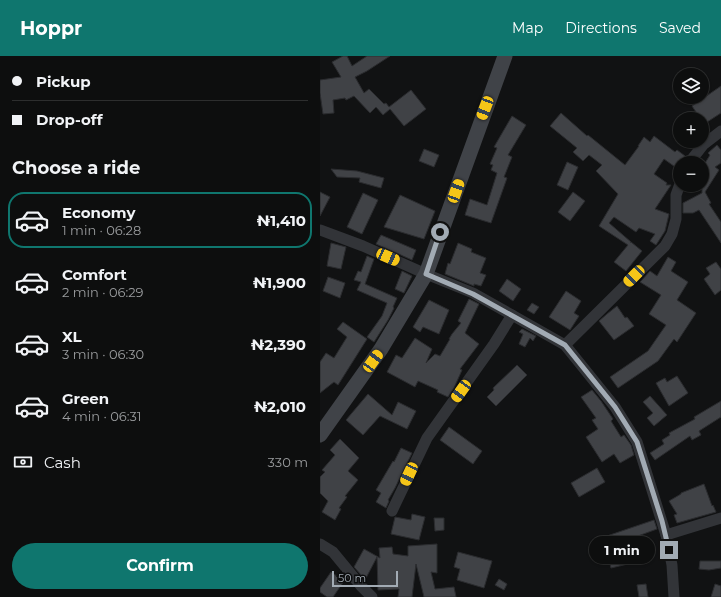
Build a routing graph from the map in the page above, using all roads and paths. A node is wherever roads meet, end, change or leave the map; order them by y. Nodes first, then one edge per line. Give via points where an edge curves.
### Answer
1 (505, 56) edge
2 (721, 130) edge
3 (695, 156) edge
4 (677, 192) edge
5 (320, 230) edge
6 (426, 274) junction
7 (512, 315) junction
8 (565, 345) junction
9 (320, 435) edge
10 (392, 511) dead end
11 (721, 518) edge
12 (666, 535) junction
13 (320, 544) edge
14 (372, 597) edge
15 (674, 597) edge

1 - 6 street
2 - 3 street via 703,145
4 - 8 street via 676,219 672,234 664,246
5 - 6 street
6 - 7 street via 473,294
6 - 9 street via 381,349
7 - 8 street
7 - 10 street via 427,438
8 - 12 street via 615,407 637,442
11 - 12 street
12 - 15 street via 672,565
13 - 14 street via 333,552

